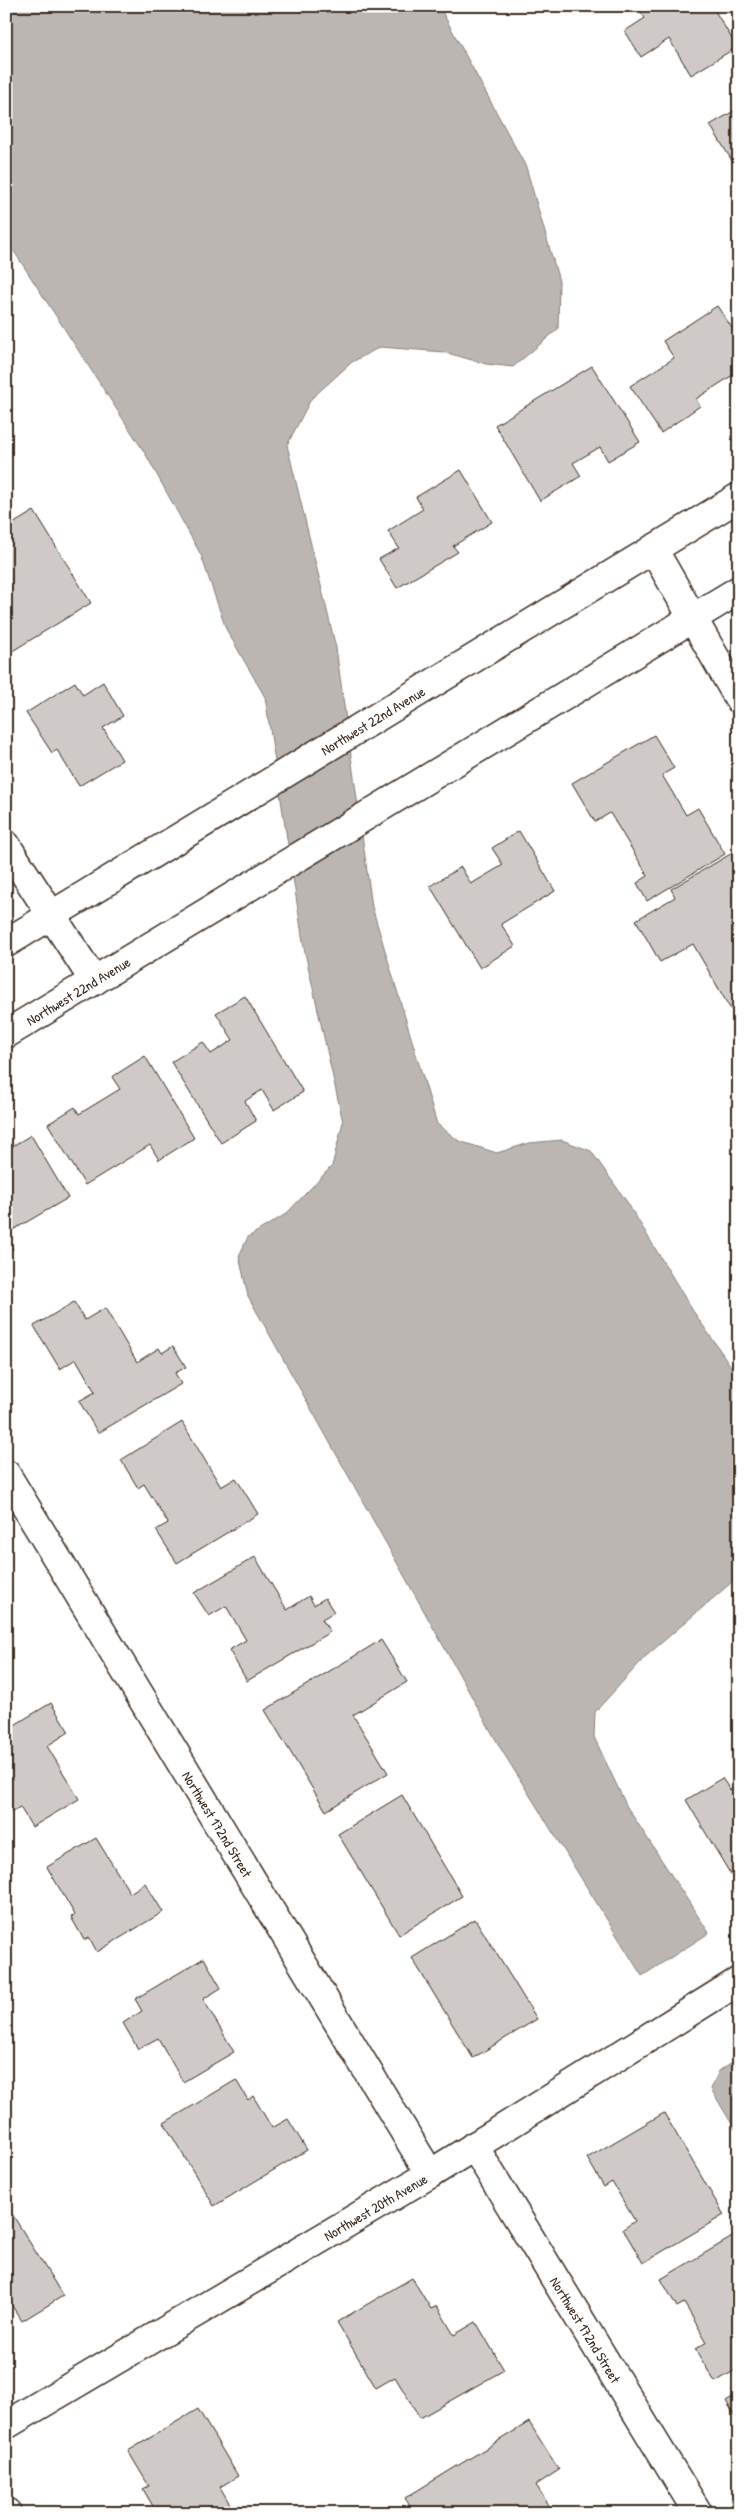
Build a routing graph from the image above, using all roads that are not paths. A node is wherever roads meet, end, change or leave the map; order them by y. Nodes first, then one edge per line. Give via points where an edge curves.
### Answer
1 (739, 497) edge
2 (653, 549) junction
3 (739, 590) edge
4 (692, 619) junction
5 (739, 699) edge
6 (6, 845) edge
7 (50, 917) junction
8 (6, 943) edge
9 (94, 981) junction
10 (6, 1034) edge
11 (6, 1474) edge
12 (739, 1981) edge
13 (474, 2146) junction
14 (430, 2174) junction
15 (6, 2425) edge
16 (698, 2513) edge

1 - 2 street, Northwest 22nd Avenue
2 - 4 street
2 - 7 street, Northwest 22nd Avenue
3 - 4 street, Northwest 22nd Avenue
4 - 5 street
4 - 9 street, Northwest 22nd Avenue
6 - 7 street
7 - 8 street, Northwest 22nd Avenue
7 - 9 street
9 - 10 street, Northwest 22nd Avenue
11 - 14 street, Northwest 172nd Street
12 - 13 street, Northwest 20th Avenue
13 - 14 street, Northwest 20th Avenue
13 - 16 street, Northwest 172nd Street
14 - 15 street, Northwest 20th Avenue

